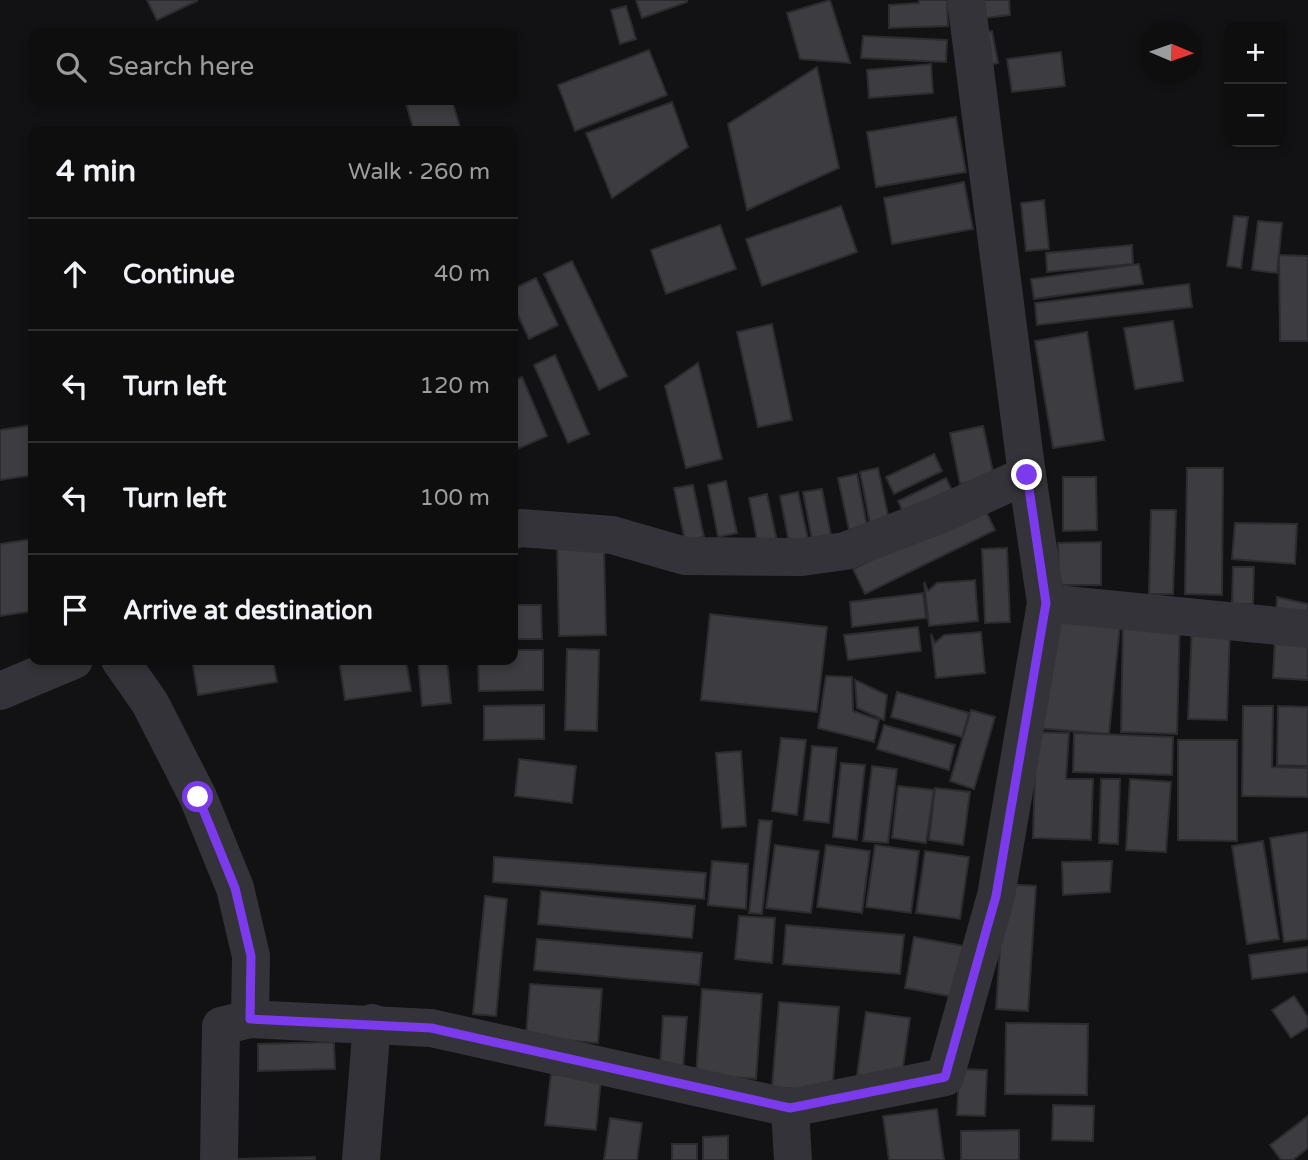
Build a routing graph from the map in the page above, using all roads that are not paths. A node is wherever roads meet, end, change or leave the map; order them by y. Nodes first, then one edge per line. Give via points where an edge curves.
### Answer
1 (966, 0) edge
2 (1027, 475) junction
3 (518, 529) edge
4 (1046, 603) junction
5 (1308, 629) edge
6 (62, 665) edge
7 (123, 665) edge
8 (0, 691) edge
9 (250, 1019) junction
10 (372, 1023) junction
11 (790, 1108) junction
12 (219, 1160) edge
13 (361, 1160) edge
14 (793, 1160) edge

1 - 2 street
2 - 3 street via 845,551 802,556 685,555 612,535
2 - 4 street
4 - 5 street
4 - 11 street via 996,896 945,1077
6 - 8 street
7 - 9 street via 150,703 198,797 235,888 251,956
9 - 10 street
9 - 12 street via 221,1026
10 - 11 street via 431,1028
10 - 13 street
11 - 14 street

